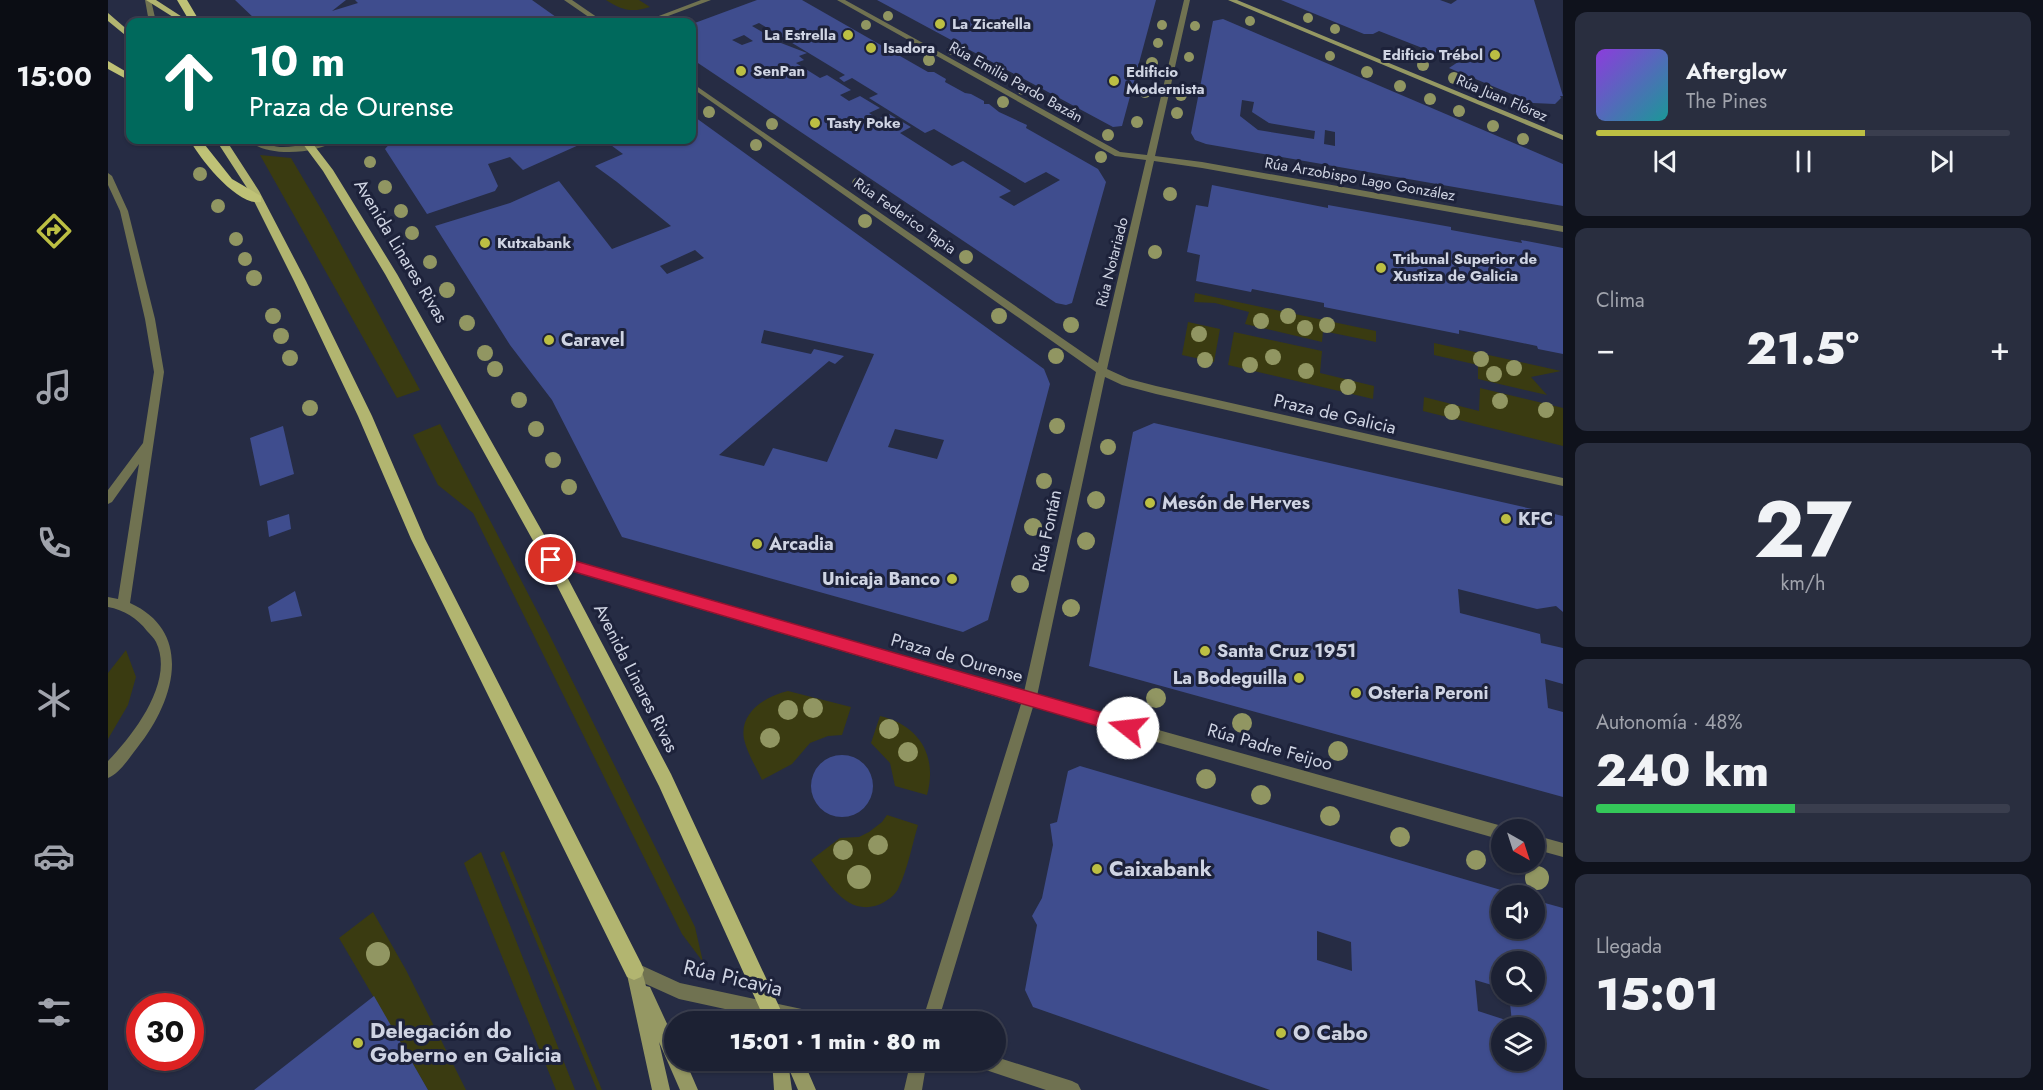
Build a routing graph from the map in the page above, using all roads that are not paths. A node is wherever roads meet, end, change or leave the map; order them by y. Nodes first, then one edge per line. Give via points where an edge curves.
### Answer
1 (149, 0) edge
2 (182, 0) edge
3 (567, 0) edge
4 (708, 0) edge
5 (840, 0) edge
6 (1187, 0) edge
7 (1231, 0) edge
8 (108, 16) edge
9 (152, 18) edge
10 (179, 18) edge
11 (193, 18) edge
12 (594, 18) edge
13 (658, 18) edge
14 (126, 32) edge
15 (108, 64) edge
16 (126, 75) edge
17 (696, 89) edge
18 (1563, 138) edge
19 (198, 144) edge
20 (224, 144) edge
21 (256, 144) edge
22 (301, 144) edge
23 (310, 144) edge
24 (1151, 159) junction
25 (108, 176) edge
26 (257, 199) junction
27 (1563, 229) edge
28 (1102, 371) junction
29 (147, 444) junction
30 (1563, 482) edge
31 (110, 494) edge
32 (551, 560) junction
33 (108, 602) edge
34 (123, 604) junction
35 (1029, 700) junction
36 (108, 771) edge
37 (1491, 830) edge
38 (1545, 845) edge
39 (1563, 850) edge
40 (634, 970) junction
41 (749, 1011) edge
42 (770, 1011) edge
43 (933, 1011) edge
44 (664, 1036) edge
45 (1006, 1068) edge
46 (680, 1071) edge
47 (781, 1071) edge
48 (799, 1071) edge
49 (917, 1071) edge
50 (661, 1090) edge
51 (689, 1090) edge
52 (783, 1090) edge
53 (807, 1090) edge
54 (913, 1090) edge
55 (1072, 1090) edge

1 - 9 street
1 - 10 main road
2 - 11 highway
3 - 12 street
4 - 13 street
5 - 24 street, Rúa Emilia Pardo Bazán via 1118,154
6 - 24 street, Rúa Notariado
7 - 18 main road, Rúa Juan Flórez
8 - 14 main road
15 - 16 highway
17 - 28 street, Rúa Federico Tapia
19 - 26 highway via 228,182
20 - 26 main road
21 - 22 street via 268,148
23 - 32 main road, Avenida Linares Rivas via 391,274
24 - 27 street, Rúa Arzobispo Lago González
24 - 28 street, Rúa Notariado
25 - 29 street via 124,211 159,372
26 - 40 main road via 365,416 418,539
28 - 30 street, Praza de Galicia via 1156,390
28 - 35 street, Rúa Fontán
29 - 31 street
29 - 34 street
32 - 35 street, Praza de Ourense
32 - 42 main road, Avenida Linares Rivas via 665,780
33 - 34 street
34 - 36 street via 156,629 166,654 165,683 153,715 129,750
35 - 37 street, Rúa Padre Feijoo
35 - 43 street, Praza de Ourense
38 - 39 street
40 - 41 street, Rúa Picavia via 679,991
40 - 44 main road
40 - 50 main road
45 - 55 street
46 - 51 main road
47 - 52 main road
48 - 53 main road
49 - 54 street

